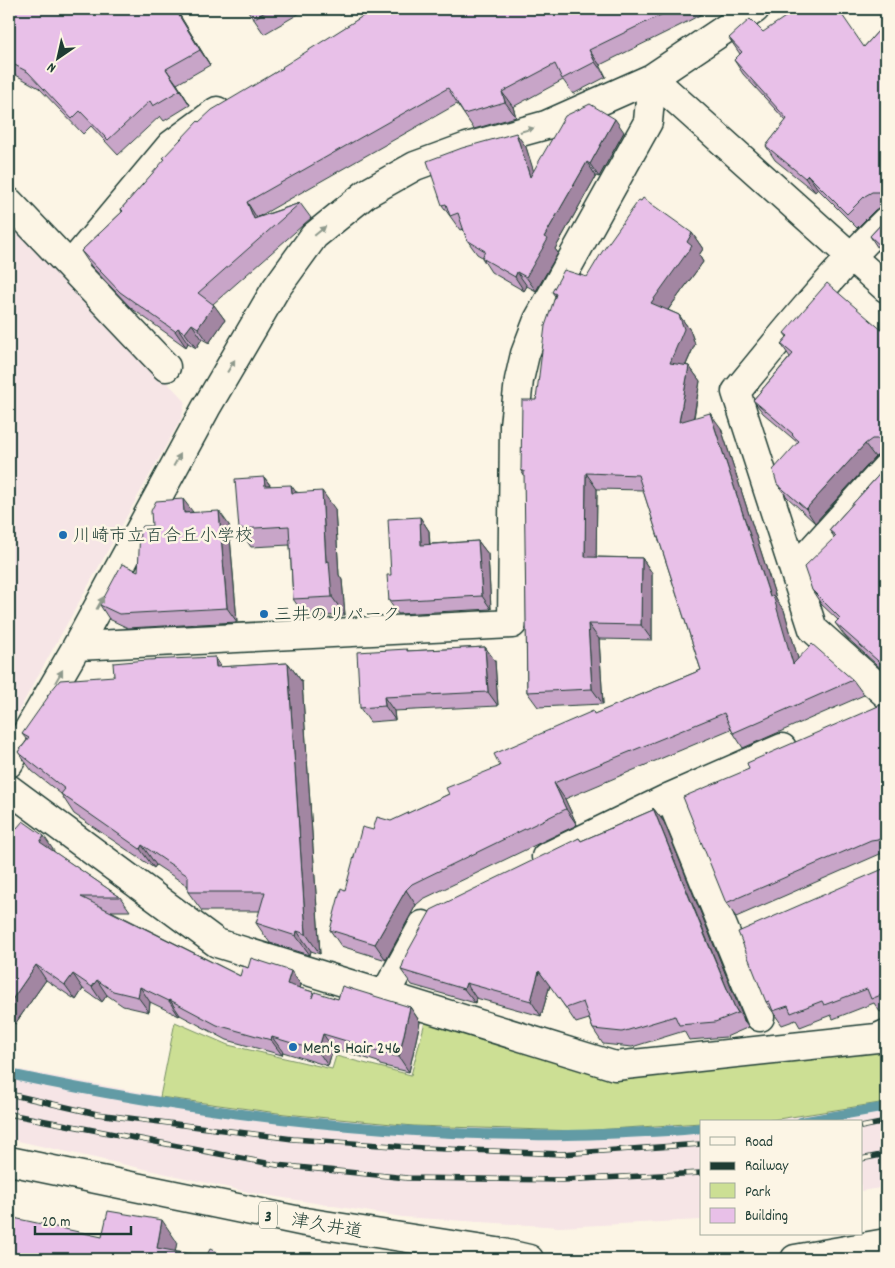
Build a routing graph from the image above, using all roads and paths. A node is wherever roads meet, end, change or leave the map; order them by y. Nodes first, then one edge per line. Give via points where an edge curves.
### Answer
1 (755, 9) edge
2 (652, 78) junction
3 (238, 97) edge
4 (9, 202) edge
5 (886, 221) edge
6 (851, 256) junction
7 (70, 266) junction
8 (886, 288) edge
9 (166, 367) dead end
10 (886, 468) edge
11 (794, 570) junction
12 (76, 646) junction
13 (880, 702) edge
14 (805, 738) edge
15 (9, 763) edge
16 (9, 789) edge
17 (670, 797) junction
18 (528, 866) edge
19 (439, 908) edge
20 (754, 926) edge
21 (727, 938) junction
22 (385, 994) junction
23 (760, 1017) dead end
24 (886, 1034) edge
25 (9, 1161) edge
26 (886, 1243) edge
27 (529, 1259) edge
28 (795, 1259) edge

1 - 2 street
2 - 6 street
12 -> 2 street via 206,408 275,290 314,236 367,193 415,166 467,147 546,125
2 - 12 street via 648,122 538,320 525,354 514,425 512,624
3 - 7 street via 171,145
4 - 7 street
5 - 6 street
6 - 8 street
6 - 11 street via 736,392
7 - 9 street
10 - 11 street
11 - 13 street via 813,629
15 -> 12 street
14 - 17 street
16 - 22 street via 217,943
17 - 18 street
17 - 21 street
19 - 22 street via 430,913
20 - 21 street
21 - 23 street
22 - 24 street via 615,1066 877,1038
25 - 27 street, 津久井道 / 3 via 306,1222
26 - 28 street

